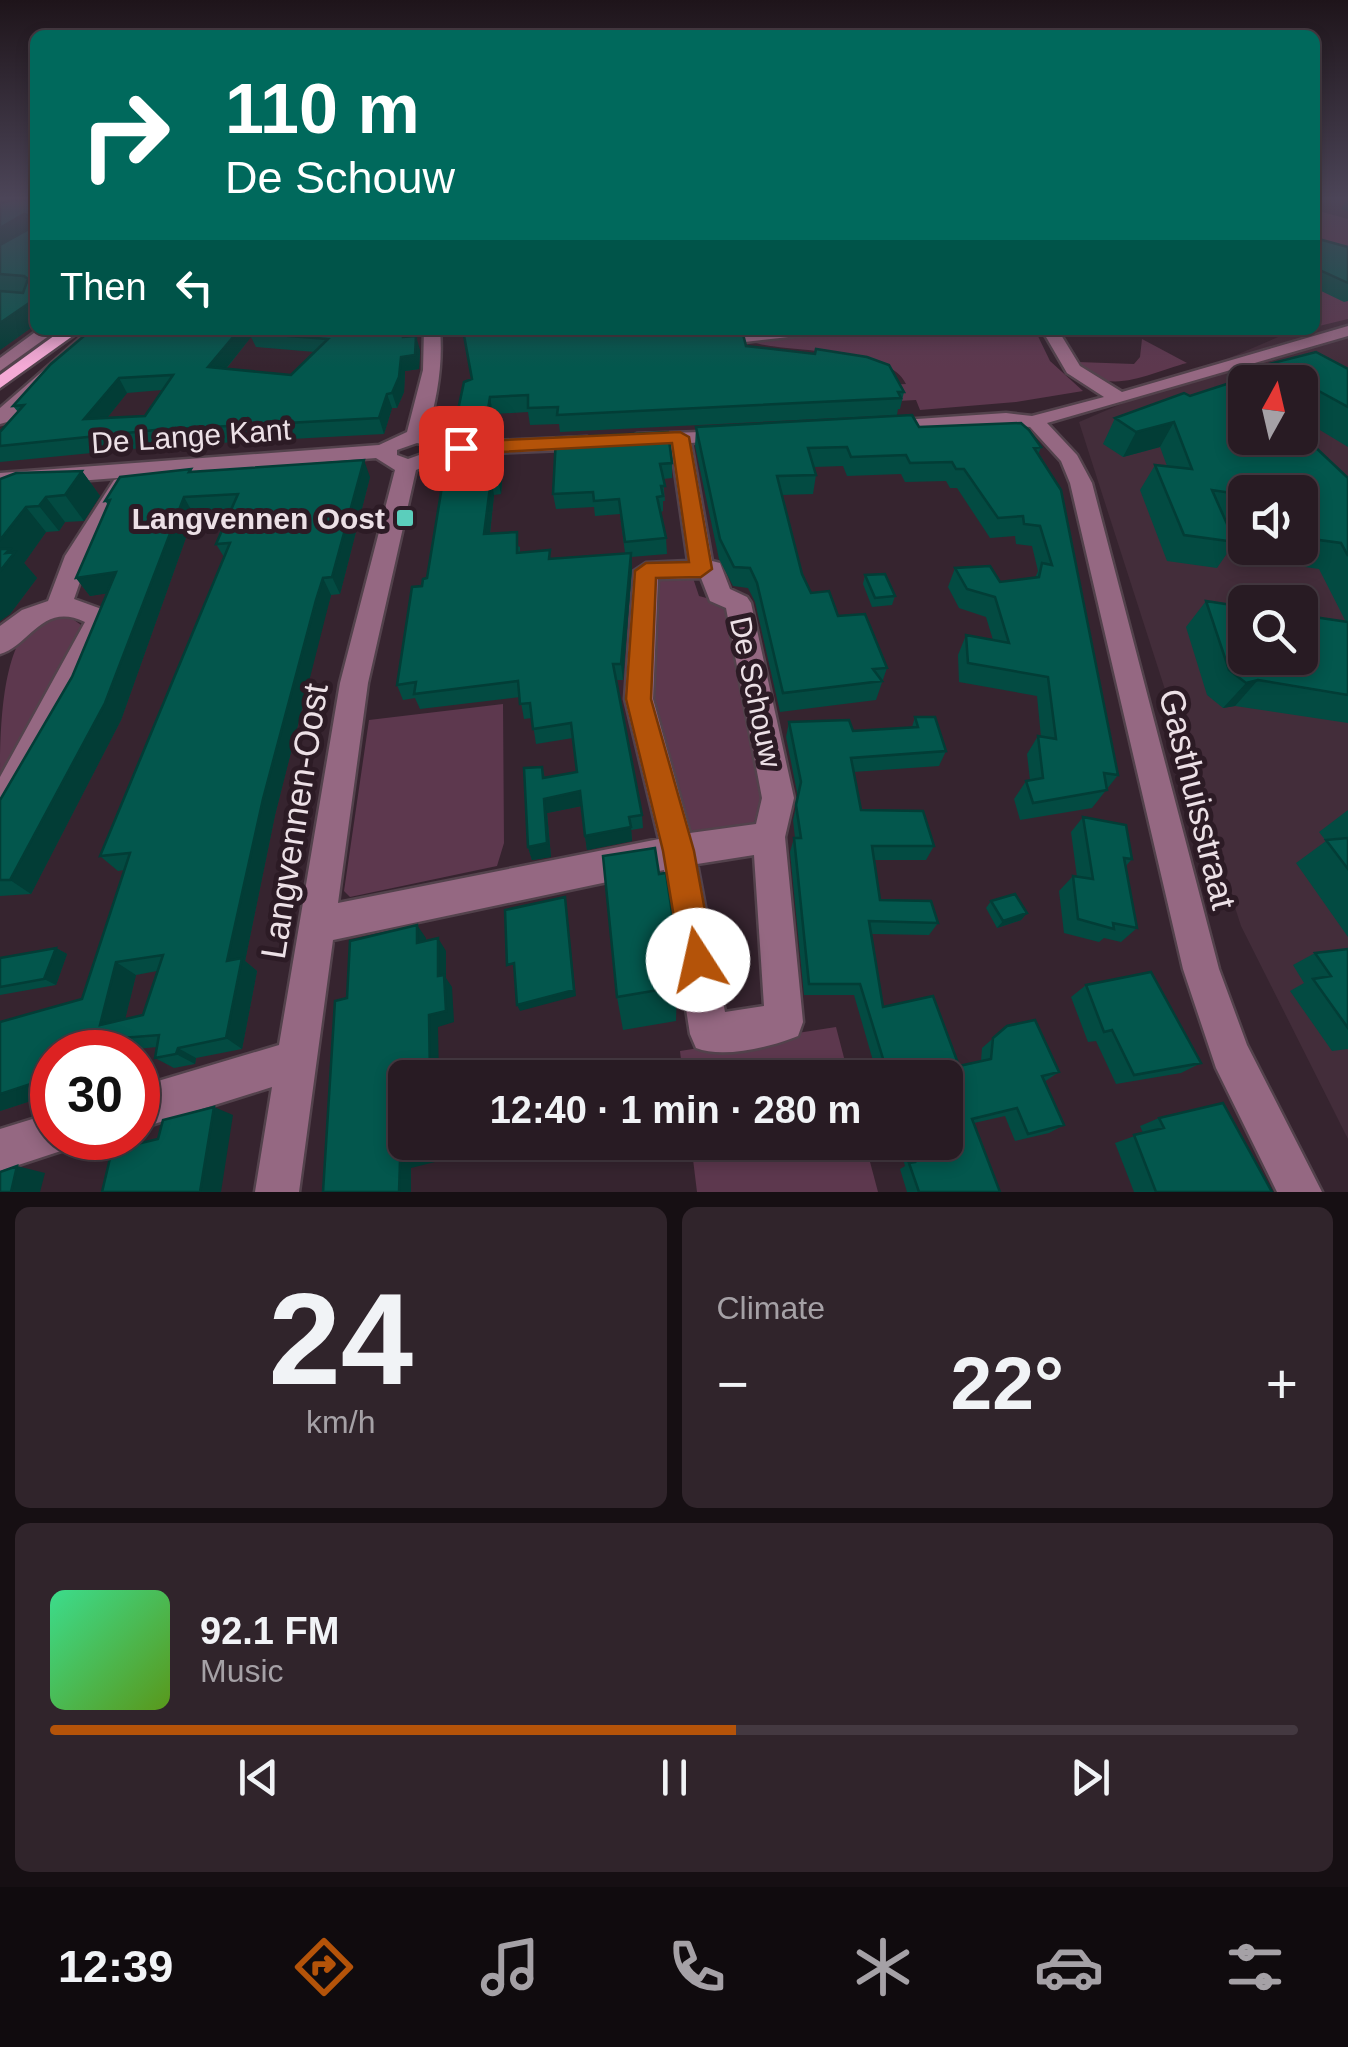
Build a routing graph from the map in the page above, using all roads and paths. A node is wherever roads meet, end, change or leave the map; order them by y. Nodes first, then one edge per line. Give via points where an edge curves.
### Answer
1 (1348, 331) edge
2 (57, 335) edge
3 (58, 335) edge
4 (59, 335) edge
5 (94, 335) edge
6 (433, 335) edge
7 (770, 335) edge
8 (1053, 335) edge
9 (733, 340) junction
10 (686, 342) edge
11 (1284, 347) junction
12 (785, 352) edge
13 (1316, 364) edge
14 (0, 366) edge
15 (0, 383) edge
16 (0, 395) edge
17 (1120, 399) junction
18 (907, 404) edge
19 (0, 418) edge
20 (1036, 422) junction
21 (920, 426) junction
22 (868, 428) edge
23 (753, 434) edge
24 (680, 437) junction
25 (438, 448) junction
26 (403, 451) junction
27 (132, 469) junction
28 (0, 480) edge
29 (701, 569) junction
30 (58, 609) junction
31 (0, 644) edge
32 (0, 807) edge
33 (769, 836) junction
34 (678, 851) junction
35 (318, 924) junction
36 (297, 1060) junction
37 (160, 1101) edge
38 (30, 1141) edge
39 (0, 1150) edge
40 (277, 1192) edge
41 (1300, 1192) edge

1 - 11 street
2 - 14 street
3 - 15 main road
4 - 16 main road
5 - 19 street
6 - 26 street, Langvennen-Oost via 428,390
7 - 9 street
8 - 17 street via 1073,370
9 - 10 street
9 - 12 street
11 - 13 street
11 - 17 street
17 - 20 street
18 - 21 street
20 - 21 street
20 - 41 street, Gasthuisstraat via 1070,459 1081,483 1202,968 1230,1054
21 - 22 street
23 - 24 street
24 - 25 street
24 - 29 street
25 - 26 street via 432,438
25 - 26 street via 424,462
26 - 27 street, De Lange Kant
26 - 35 street, Langvennen-Oost via 354,683
27 - 28 street, De Lange Kant
27 - 30 street via 77,556
29 - 33 street, De Schouw via 711,569 719,595 738,603 778,798
29 - 34 street, De Schouw via 646,571 638,699
30 - 31 street via 24,620
30 - 32 street via 89,611 97,627
33 - 34 street
33 - 34 street, De Schouw via 784,1022 710,1034
34 - 35 street
35 - 36 street, Langvennen-Oost
36 - 37 street
36 - 40 street, Langvennen-Oost
38 - 39 street

